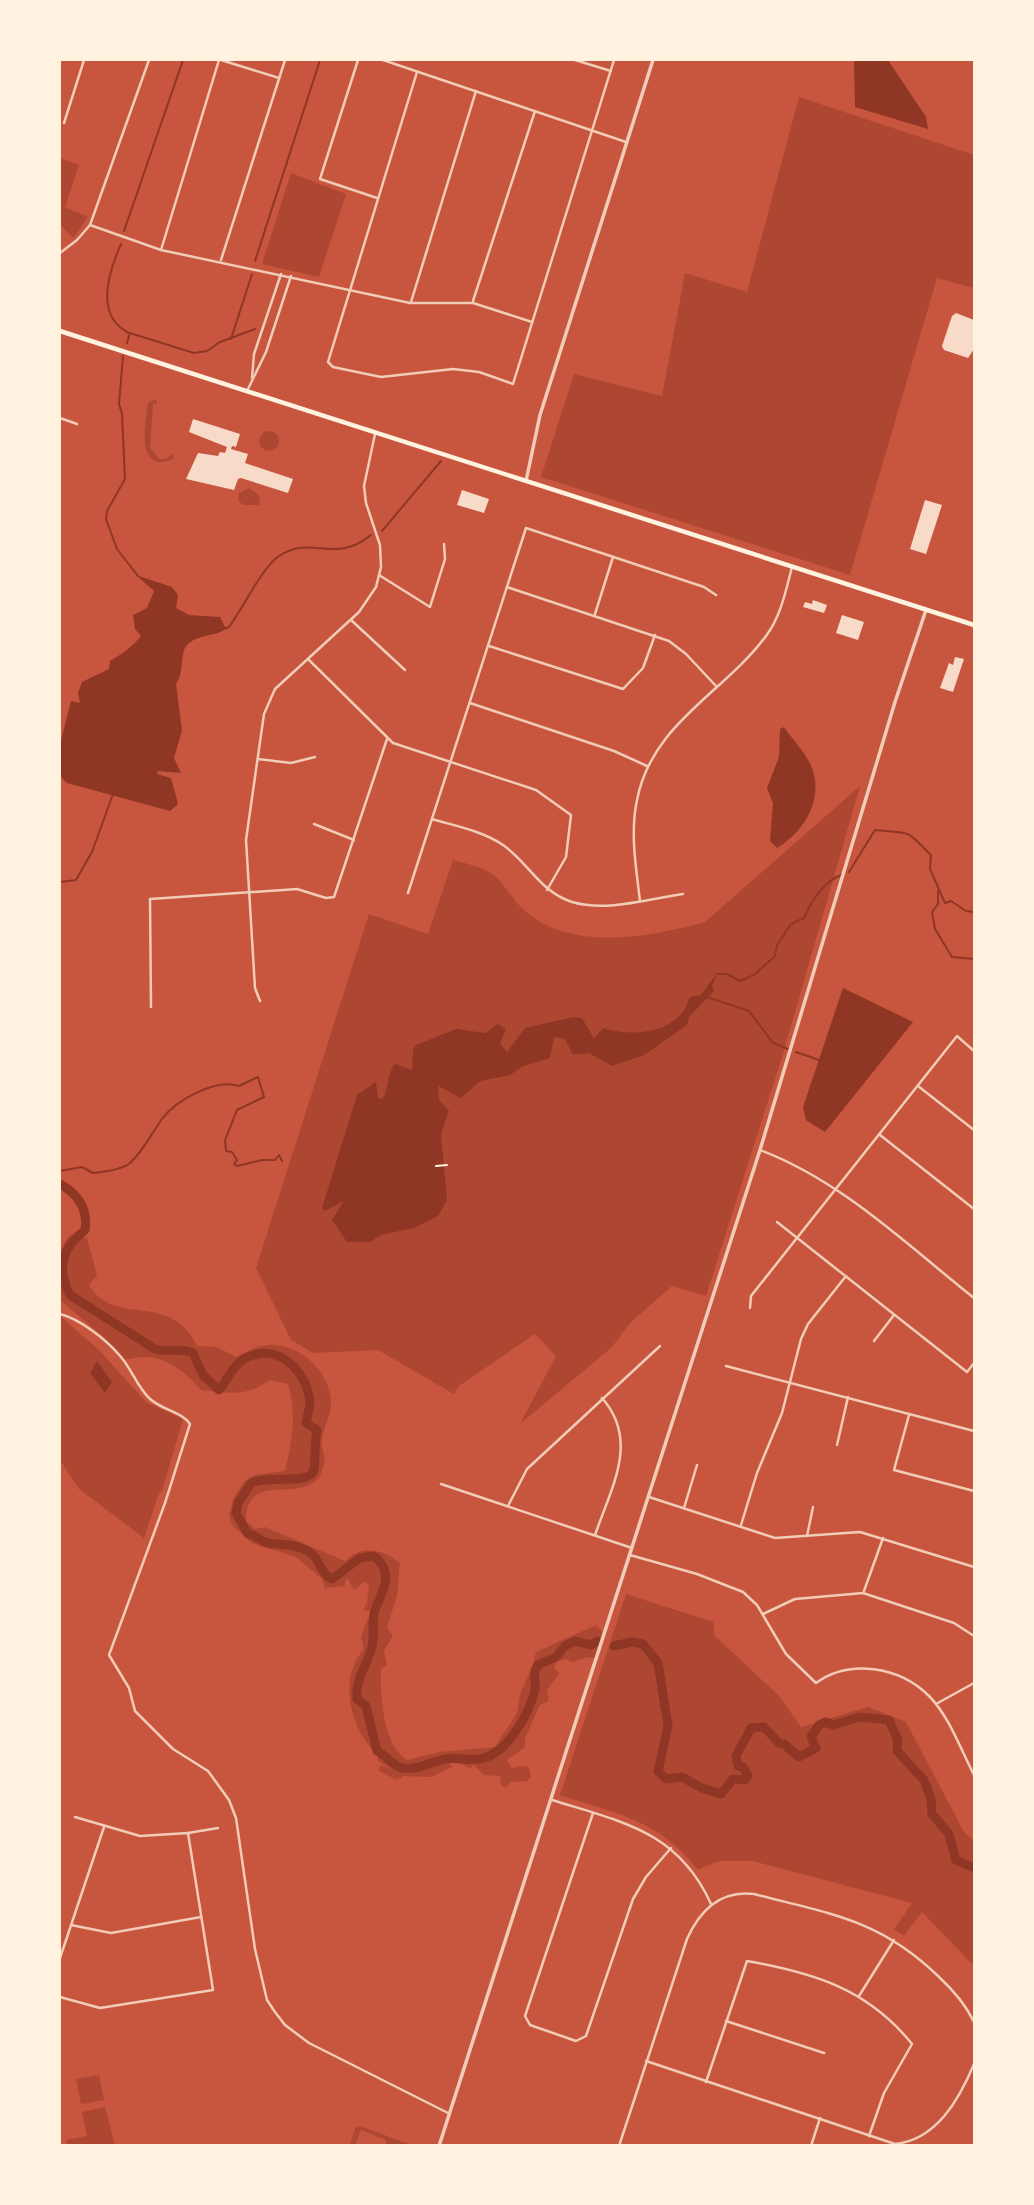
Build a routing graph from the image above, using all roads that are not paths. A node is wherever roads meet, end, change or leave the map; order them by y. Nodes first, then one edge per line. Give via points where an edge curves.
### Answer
1 (84, 60) edge
2 (149, 60) edge
3 (220, 60) edge
4 (285, 60) edge
5 (358, 60) edge
6 (383, 60) edge
7 (575, 60) edge
8 (614, 60) edge
9 (653, 60) edge
10 (611, 71) junction
11 (417, 72) junction
12 (279, 78) junction
13 (476, 91) junction
14 (535, 111) junction
15 (64, 123) dead end
16 (594, 131) junction
17 (626, 142) junction
18 (378, 199) junction
19 (90, 225) junction
20 (161, 250) junction
21 (60, 253) edge
22 (220, 261) junction
23 (281, 274) junction
24 (291, 276) junction
25 (349, 289) junction
26 (410, 303) junction
27 (473, 303) junction
28 (532, 322) junction
29 (60, 331) edge
30 (253, 378) junction
31 (247, 391) junction
32 (60, 418) edge
33 (77, 424) dead end
34 (375, 430) junction
35 (526, 481) junction
36 (444, 544) dead end
37 (613, 557) junction
38 (792, 566) junction
39 (380, 575) junction
40 (507, 587) junction
41 (716, 595) dead end
42 (926, 610) junction
43 (595, 615) junction
44 (351, 620) junction
45 (975, 625) edge
46 (655, 635) junction
47 (489, 646) junction
48 (308, 659) junction
49 (405, 670) dead end
50 (716, 686) junction
51 (470, 703) junction
52 (387, 739) junction
53 (315, 757) dead end
54 (258, 758) junction
55 (451, 762) junction
56 (647, 766) junction
57 (432, 819) junction
58 (314, 824) dead end
59 (354, 840) junction
60 (547, 890) junction
61 (248, 892) junction
62 (408, 893) dead end
63 (683, 894) dead end
64 (640, 901) junction
65 (260, 1001) dead end
66 (151, 1007) dead end
67 (975, 1051) edge
68 (918, 1086) junction
69 (975, 1130) edge
70 (880, 1135) junction
71 (760, 1150) junction
72 (836, 1189) junction
73 (975, 1209) edge
74 (777, 1222) dead end
75 (797, 1239) junction
76 (846, 1276) junction
77 (975, 1298) edge
78 (750, 1308) dead end
79 (60, 1314) edge
80 (894, 1315) junction
81 (874, 1341) dead end
82 (660, 1346) dead end
83 (975, 1363) edge
84 (726, 1366) dead end
85 (790, 1382) junction
86 (848, 1397) junction
87 (602, 1398) junction
88 (909, 1414) junction
89 (975, 1431) edge
90 (837, 1444) dead end
91 (697, 1465) dead end
92 (441, 1485) dead end
93 (975, 1492) edge
94 (649, 1497) junction
95 (508, 1506) junction
96 (684, 1507) junction
97 (813, 1507) dead end
98 (740, 1526) junction
99 (596, 1535) junction
100 (807, 1536) junction
101 (883, 1538) junction
102 (632, 1548) junction
103 (630, 1555) junction
104 (975, 1567) edge
105 (863, 1593) junction
106 (763, 1614) junction
107 (975, 1636) edge
108 (975, 1683) edge
109 (936, 1704) junction
110 (975, 1775) edge
111 (552, 1800) junction
112 (593, 1813) junction
113 (75, 1817) dead end
114 (104, 1827) junction
115 (218, 1828) dead end
116 (188, 1833) junction
117 (671, 1848) junction
118 (711, 1904) junction
119 (201, 1917) junction
120 (71, 1925) junction
121 (895, 1940) junction
122 (60, 1958) edge
123 (859, 1996) junction
124 (60, 1997) edge
125 (726, 2021) junction
126 (975, 2022) edge
127 (824, 2053) dead end
128 (646, 2061) junction
129 (975, 2064) edge
130 (706, 2082) junction
131 (450, 2113) junction
132 (820, 2119) junction
133 (869, 2136) junction
134 (913, 2144) edge
135 (439, 2146) edge
136 (619, 2146) edge
137 (811, 2146) edge

1 - 15 street
2 - 19 street
3 - 12 street
3 - 20 street
4 - 12 street
5 - 18 street via 320,179
6 - 11 street
7 - 10 street
8 - 10 street
9 - 17 street
10 - 16 street
11 - 13 street
11 - 18 street
12 - 22 street
13 - 14 street
13 - 26 street
14 - 16 street
14 - 27 street
16 - 17 street
16 - 28 street
17 - 35 street via 540,415
18 - 25 street
19 - 20 street
19 - 21 street
20 - 22 street
22 - 23 street
23 - 24 street
23 - 30 street via 254,354
24 - 25 street
24 - 30 street
25 - 26 street
25 - 28 street via 327,363 382,377 453,369 513,384
26 - 27 street
27 - 28 street
29 - 31 main road
30 - 31 street
31 - 34 main road
32 - 33 street
34 - 35 main road
34 - 39 street via 364,471 364,493 380,545
35 - 38 main road
36 - 39 street via 445,556 430,607
37 - 40 street via 526,528
37 - 41 street
37 - 43 street
38 - 42 main road
38 - 50 street via 772,628
39 - 44 street via 367,603
40 - 43 street
40 - 47 street
42 - 45 main road
42 - 71 street
43 - 46 street
44 - 48 street
44 - 49 street
46 - 47 street via 643,668 623,689
46 - 50 street via 680,648
47 - 51 street
48 - 52 street
48 - 54 street via 268,700
50 - 56 street via 673,727
51 - 55 street
51 - 56 street
52 - 55 street
52 - 59 street
53 - 54 street via 291,763
54 - 61 street via 246,836
55 - 57 street
55 - 60 street via 536,790 571,815 566,857
56 - 64 street via 634,820
57 - 60 street via 498,841
57 - 62 street
58 - 59 street
59 - 61 street via 338,893 332,898 297,889
60 - 64 street via 586,905
61 - 65 street via 255,988
61 - 66 street via 150,899
63 - 64 street
67 - 68 street via 957,1036
68 - 69 street
68 - 70 street
70 - 72 street
70 - 73 street
71 - 72 street via 798,1164
71 - 94 street
72 - 75 street
72 - 77 street
74 - 75 street
75 - 76 street
75 - 78 street via 751,1296
76 - 80 street
76 - 85 street via 808,1324
79 - 131 street via 85,1326 114,1350 150,1398 161,1408 186,1417 190,1424 109,1655 129,1688 135,1710 173,1749 208,1771 229,1800 236,1818 267,2000 285,2025 309,2043
80 - 81 street
80 - 83 street via 967,1372
82 - 87 street
84 - 85 street
85 - 86 street
85 - 98 street
86 - 88 street
86 - 90 street
87 - 95 street via 527,1469
87 - 99 street via 614,1413 623,1441
88 - 89 street
88 - 93 street via 894,1470
91 - 96 street
92 - 95 street
94 - 96 street
94 - 102 street
95 - 99 street
96 - 98 street
97 - 100 street
98 - 100 street via 775,1538
99 - 102 street
100 - 101 street via 860,1532
101 - 104 street
101 - 105 street
102 - 103 street
103 - 106 street via 733,1587
103 - 111 street
105 - 106 street via 795,1599
105 - 107 street via 954,1623
106 - 109 street via 786,1654 816,1683 842,1669 868,1668 917,1686
108 - 109 street
109 - 110 street
111 - 112 street
111 - 131 street
112 - 117 street via 640,1828
112 - 117 street via 525,2016 530,2025 576,2041 586,2036 633,1899
113 - 114 street
114 - 116 street via 140,1836
114 - 120 street
115 - 116 street
116 - 119 street
117 - 118 street via 694,1872
118 - 121 street via 736,1893 754,1894 847,1918
118 - 128 street via 687,1939
119 - 120 street via 111,1933
119 - 124 street via 212,1990 100,2008
120 - 122 street
121 - 123 street
121 - 126 street via 948,1986
123 - 125 street via 831,1982 747,1961
123 - 133 street via 897,2024 912,2044 884,2093
125 - 127 street
125 - 130 street
128 - 130 street
128 - 136 street
129 - 134 street via 935,2129
130 - 132 street
131 - 135 street
132 - 133 street
132 - 137 street
133 - 134 street

